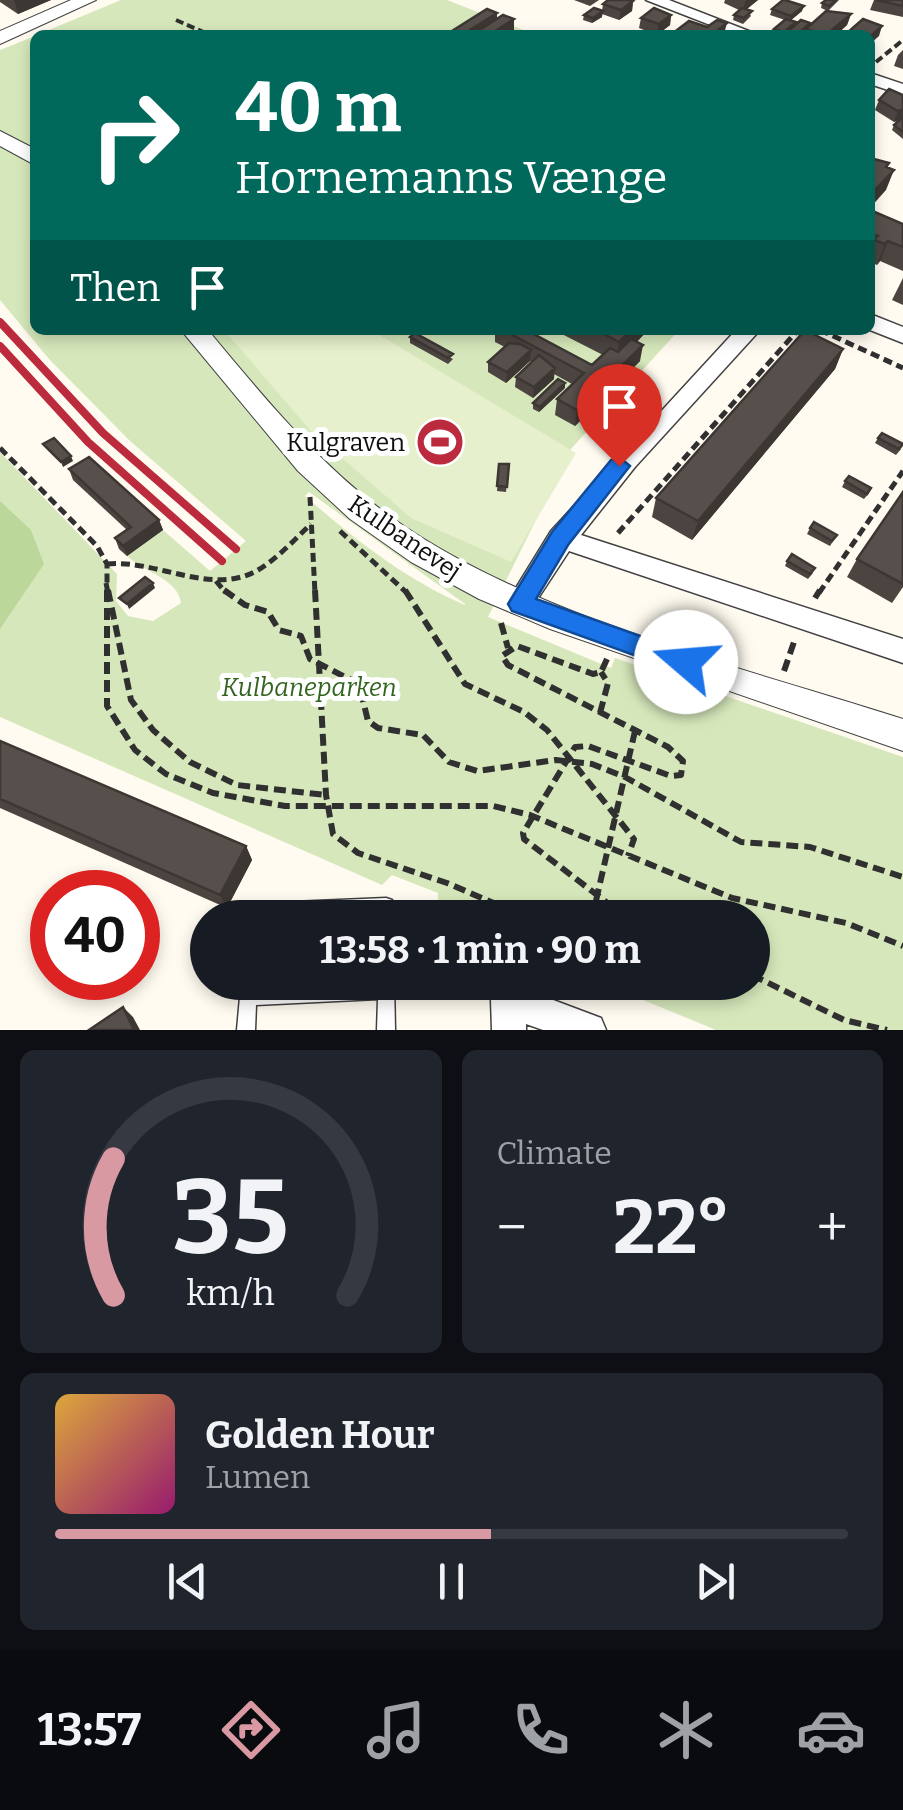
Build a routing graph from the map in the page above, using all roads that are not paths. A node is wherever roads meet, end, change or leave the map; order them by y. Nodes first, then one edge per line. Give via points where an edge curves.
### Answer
1 (87, 0) edge
2 (654, 0) edge
3 (737, 30) edge
4 (0, 38) edge
5 (875, 80) edge
6 (903, 90) edge
7 (0, 137) edge
8 (30, 155) edge
9 (875, 324) edge
10 (198, 335) edge
11 (744, 335) edge
12 (903, 336) edge
13 (560, 538) junction
14 (520, 604) junction
15 (903, 651) edge
16 (903, 735) edge
17 (248, 1000) edge
18 (386, 1000) edge
19 (246, 1030) edge
20 (386, 1030) edge
21 (509, 1030) edge
22 (589, 1030) edge

1 - 4 street
2 - 3 street
5 - 6 street
7 - 8 street
9 - 12 street
10 - 14 street, Kulbanevej via 350,501 450,571
11 - 13 street
13 - 14 street
13 - 15 street
14 - 16 street, Kulbanevej
17 - 19 lane
18 - 20 lane
21 - 22 street via 508,1000

